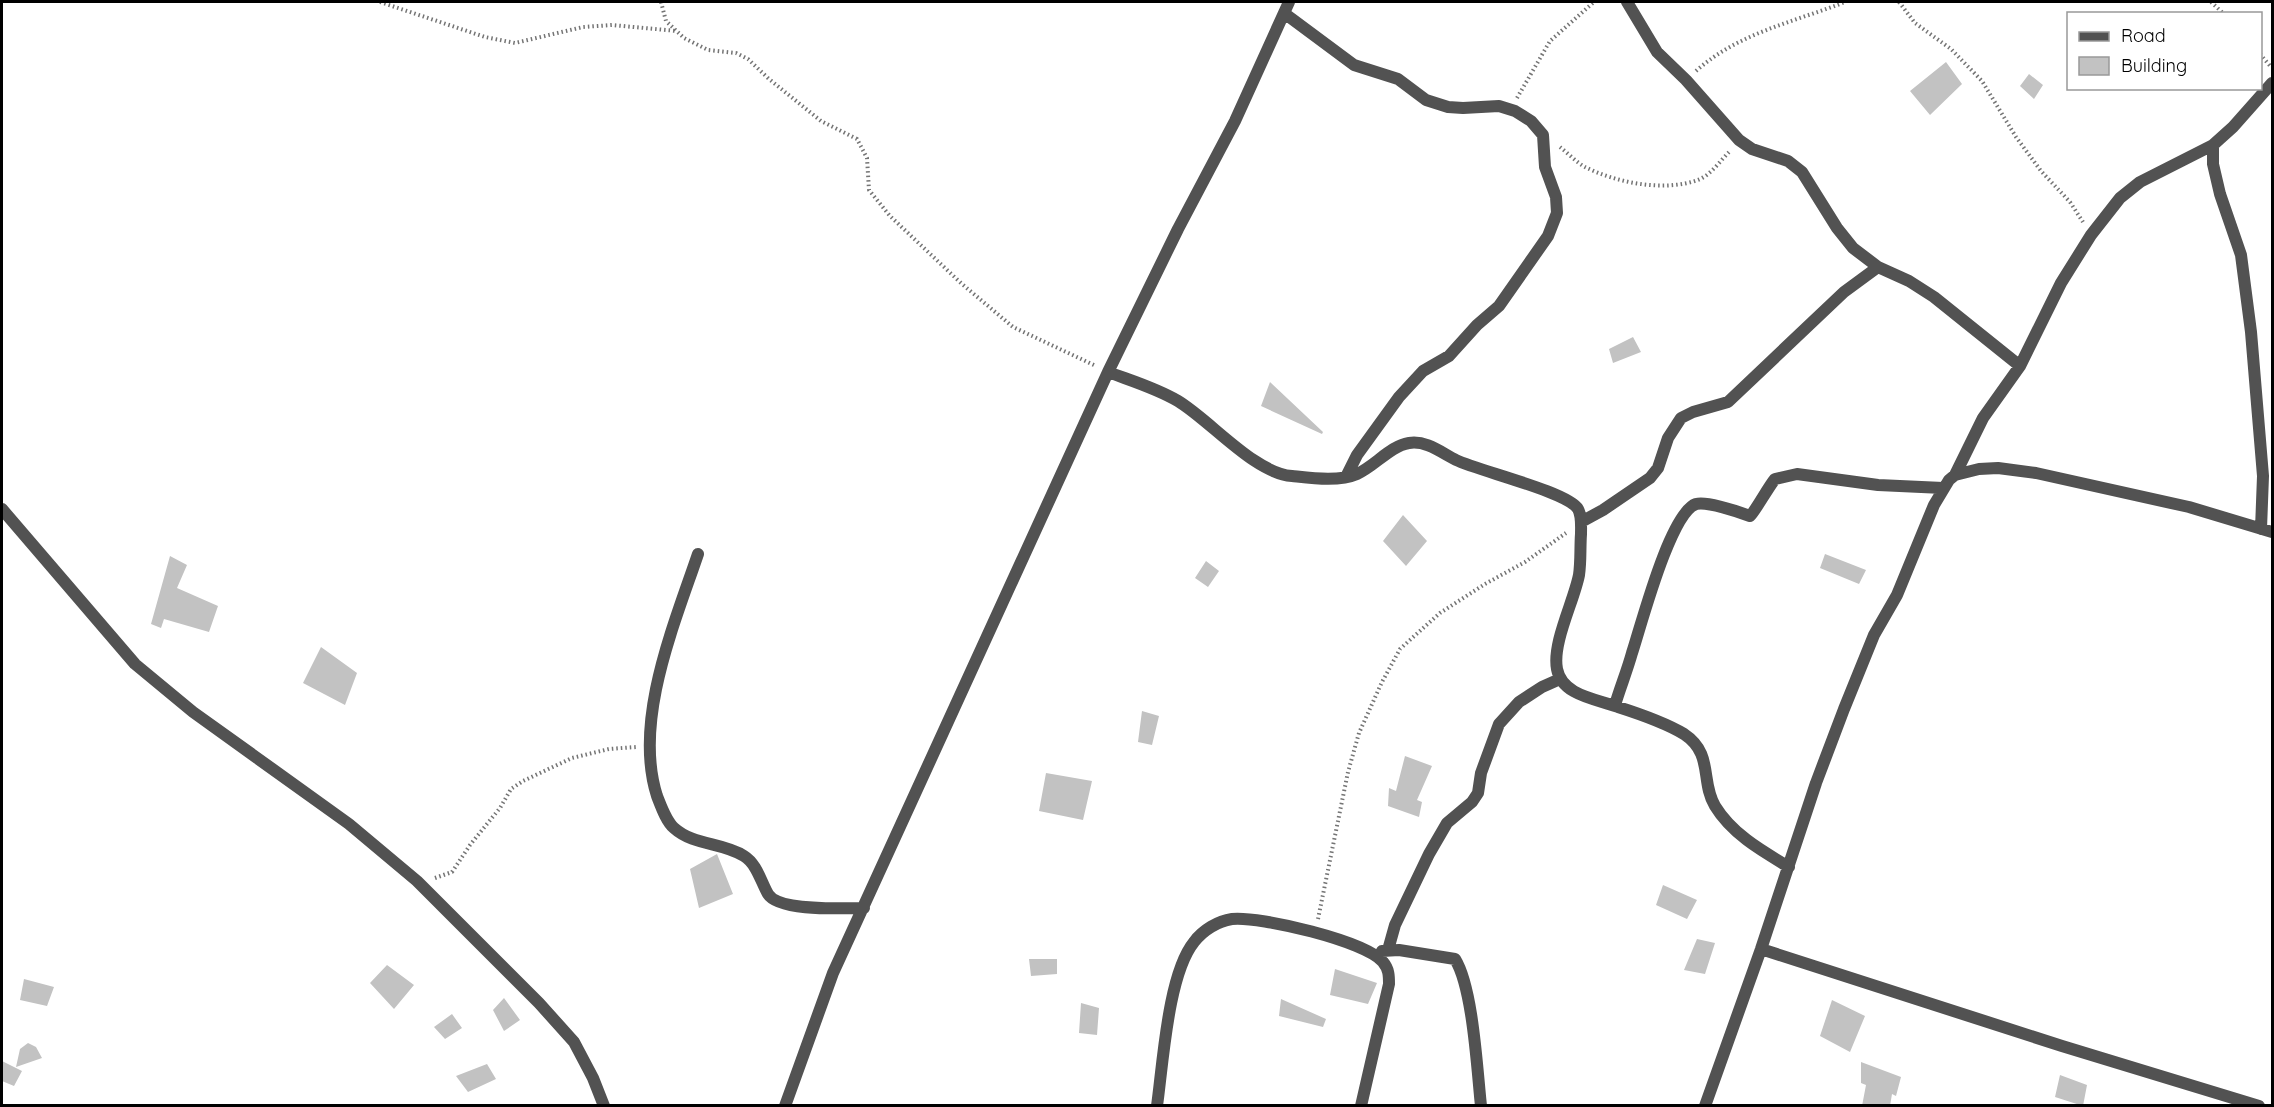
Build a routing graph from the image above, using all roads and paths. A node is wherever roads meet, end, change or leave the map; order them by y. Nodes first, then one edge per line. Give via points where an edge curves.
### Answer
1 (380, 2) edge
2 (661, 2) edge
3 (1594, 2) edge
4 (1627, 2) edge
5 (1845, 2) edge
6 (1899, 2) edge
7 (1286, 7) edge
8 (677, 31) junction
9 (2262, 56) edge
10 (2272, 69) edge
11 (1686, 80) junction
12 (2272, 83) edge
13 (1510, 109) junction
14 (1543, 135) junction
15 (1739, 140) junction
16 (2213, 145) junction
17 (2091, 235) junction
18 (1878, 267) junction
19 (2020, 366) junction
20 (1108, 372) junction
21 (1955, 475) junction
22 (1346, 477) junction
23 (1943, 488) junction
24 (2, 509) edge
25 (1581, 522) junction
26 (2267, 530) edge
27 (698, 554) dead end
28 (1560, 679) junction
29 (1616, 705) junction
30 (650, 746) junction
31 (1789, 867) junction
32 (417, 881) junction
33 (864, 908) junction
34 (1315, 933) junction
35 (1761, 949) junction
36 (1388, 950) junction
37 (1370, 952) junction
38 (604, 1106) edge
39 (785, 1106) edge
40 (1157, 1106) edge
41 (1361, 1106) edge
42 (1481, 1106) edge
43 (1705, 1106) edge
44 (2259, 1106) edge

1 - 8 path via 515,43 584,27 612,25
2 - 8 path via 666,21
3 - 13 path via 1550,41
4 - 11 street via 1657,52
5 - 11 path via 1766,29 1703,65
6 - 17 path via 1915,23 1951,49 1982,81 2016,137 2070,202
7 - 13 street via 1354,65 1398,80 1426,100 1455,108
7 - 20 street via 1235,121
8 - 20 path via 708,50 736,53 748,59 821,121 857,139 867,158 869,190 890,216 954,277 1013,327
9 - 10 path
11 - 15 street
12 - 16 street
13 - 14 street
14 - 15 path via 1583,166 1610,178 1664,184 1699,180
14 - 22 street via 1545,167 1556,197 1557,213 1548,236 1499,306 1449,356 1423,371 1398,397
15 - 18 street via 1802,171 1837,228 1853,248
16 - 17 street via 2140,182 2120,198
16 - 26 street via 2220,194 2241,255
17 - 19 street via 2056,292
18 - 19 street via 1934,297
18 - 25 street via 1844,292 1728,402 1682,418 1650,478
19 - 21 street via 1983,418
20 - 22 street via 1181,403 1269,468 1288,476
20 - 33 street
21 - 23 street
21 - 26 street via 1998,468 2036,473 2189,507
22 - 25 street via 1357,474 1398,446 1417,442 1460,462 1551,493 1571,503
23 - 29 street via 1878,485 1797,474 1774,479 1750,516 1707,504 1688,509 1652,586
23 - 31 street via 1898,595 1870,646 1816,783
24 - 32 street via 135,664 193,712 349,824
25 - 28 street via 1579,575 1557,653
25 - 34 path via 1525,562 1440,613 1400,649 1359,733
27 - 30 street via 665,650
28 - 29 street via 1581,695
28 - 36 street via 1519,702 1499,724 1478,793 1447,822 1395,925
29 - 31 street via 1672,728 1692,741 1703,756 1712,801 1723,817 1753,845
30 - 32 path via 609,748 572,758 523,781 510,789 452,872
30 - 33 street via 652,781 660,805 671,826 684,837 731,848 747,858 770,897 779,903 818,909
31 - 35 street
32 - 38 street via 574,1042
33 - 39 street via 833,973
34 - 37 street
34 - 40 street via 1264,921 1230,920 1209,928 1193,943 1173,994
35 - 43 street
35 - 44 street
36 - 37 street
36 - 42 street via 1455,959 1460,966
37 - 41 street via 1389,972 1389,984

